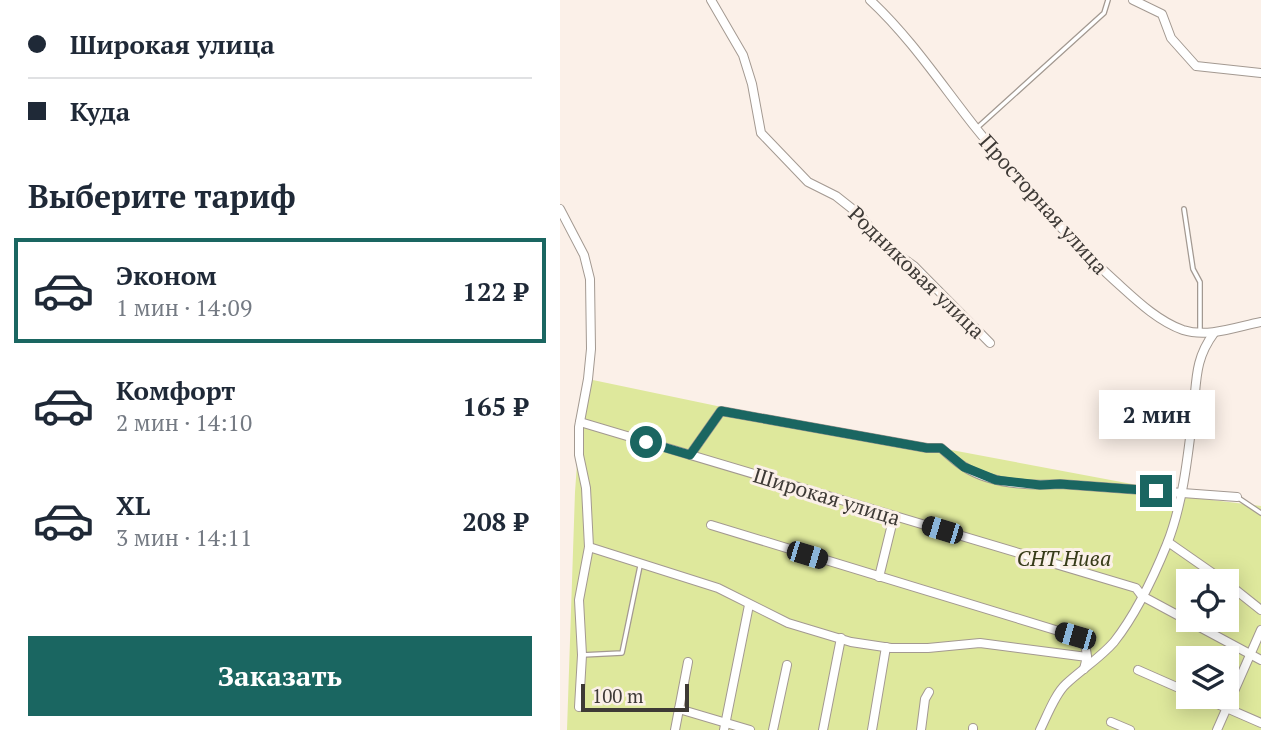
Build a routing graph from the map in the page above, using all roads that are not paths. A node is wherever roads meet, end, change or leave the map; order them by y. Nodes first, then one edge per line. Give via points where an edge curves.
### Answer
1 (711, 0) edge
2 (870, 0) edge
3 (1108, 0) edge
4 (1133, 0) edge
5 (1261, 73) edge
6 (976, 128) junction
7 (560, 209) edge
8 (1184, 209) dead end
9 (1261, 322) edge
10 (1214, 332) junction
11 (1199, 333) junction
12 (990, 343) dead end
13 (580, 422) junction
14 (690, 455) junction
15 (1180, 493) junction
16 (1237, 497) joint
17 (1261, 513) edge
18 (894, 516) junction
19 (711, 525) dead end
20 (1168, 542) junction
21 (589, 547) junction
22 (640, 564) junction
23 (1206, 569) edge
24 (880, 577) junction
25 (1239, 593) edge
26 (1142, 596) junction
27 (749, 605) junction
28 (1261, 610) edge
29 (1261, 630) edge
30 (841, 638) junction
31 (886, 647) junction
32 (582, 655) junction
33 (1251, 655) junction
34 (1087, 657) junction
35 (1261, 660) edge
36 (688, 662) dead end
37 (787, 665) dead end
38 (1084, 669) junction
39 (1138, 670) dead end
40 (1239, 682) edge
41 (1176, 687) edge
42 (929, 692) dead end
43 (579, 707) dead end
44 (680, 709) junction
45 (1227, 709) edge
46 (1229, 709) edge
47 (1111, 722) dead end
48 (1261, 723) edge
49 (725, 726) edge
50 (675, 730) edge
51 (750, 730) edge
52 (774, 730) edge
53 (823, 730) edge
54 (872, 730) edge
55 (921, 730) edge
56 (1040, 730) edge
57 (1130, 730) edge
58 (1217, 730) edge

1 - 12 street, Родниковая улица via 743,55 761,134 808,182 860,215 883,244 914,266
2 - 6 street, Просторная улица
3 - 6 lane via 1104,13
4 - 5 street via 1162,14 1171,38 1196,66
6 - 11 street, Просторная улица via 1094,262 1147,309 1170,324
7 - 13 street via 584,255 590,279 591,349
8 - 11 lane via 1193,269 1200,282
9 - 10 street, Просторная улица
10 - 11 street, Просторная улица
10 - 15 street via 1202,348 1196,372
13 - 14 street, Широкая улица
13 - 21 street
14 - 15 street via 721,411 941,448 964,467 996,480
14 - 18 street, Широкая улица
15 - 16 street
15 - 20 street
16 - 17 lane
18 - 24 street
18 - 26 street, Широкая улица via 1136,588
19 - 24 street
20 - 23 street
20 - 26 street
21 - 22 street
21 - 32 street via 579,600
22 - 27 street via 718,588
22 - 32 lane via 622,653
24 - 34 street via 1075,636 1086,645
25 - 28 street
26 - 33 street, Широкая улица
26 - 38 street via 1116,639
27 - 30 street via 788,623
27 - 49 street
29 - 33 street
30 - 31 street
30 - 53 street
31 - 34 street via 980,643
31 - 54 street
32 - 43 street
33 - 35 street, Широкая улица
33 - 40 street
34 - 38 street
36 - 44 street
37 - 52 street
38 - 56 street via 1063,686
39 - 41 street
42 - 55 street
44 - 49 street
44 - 50 street
45 - 58 street
46 - 48 street
47 - 57 street
49 - 51 street

